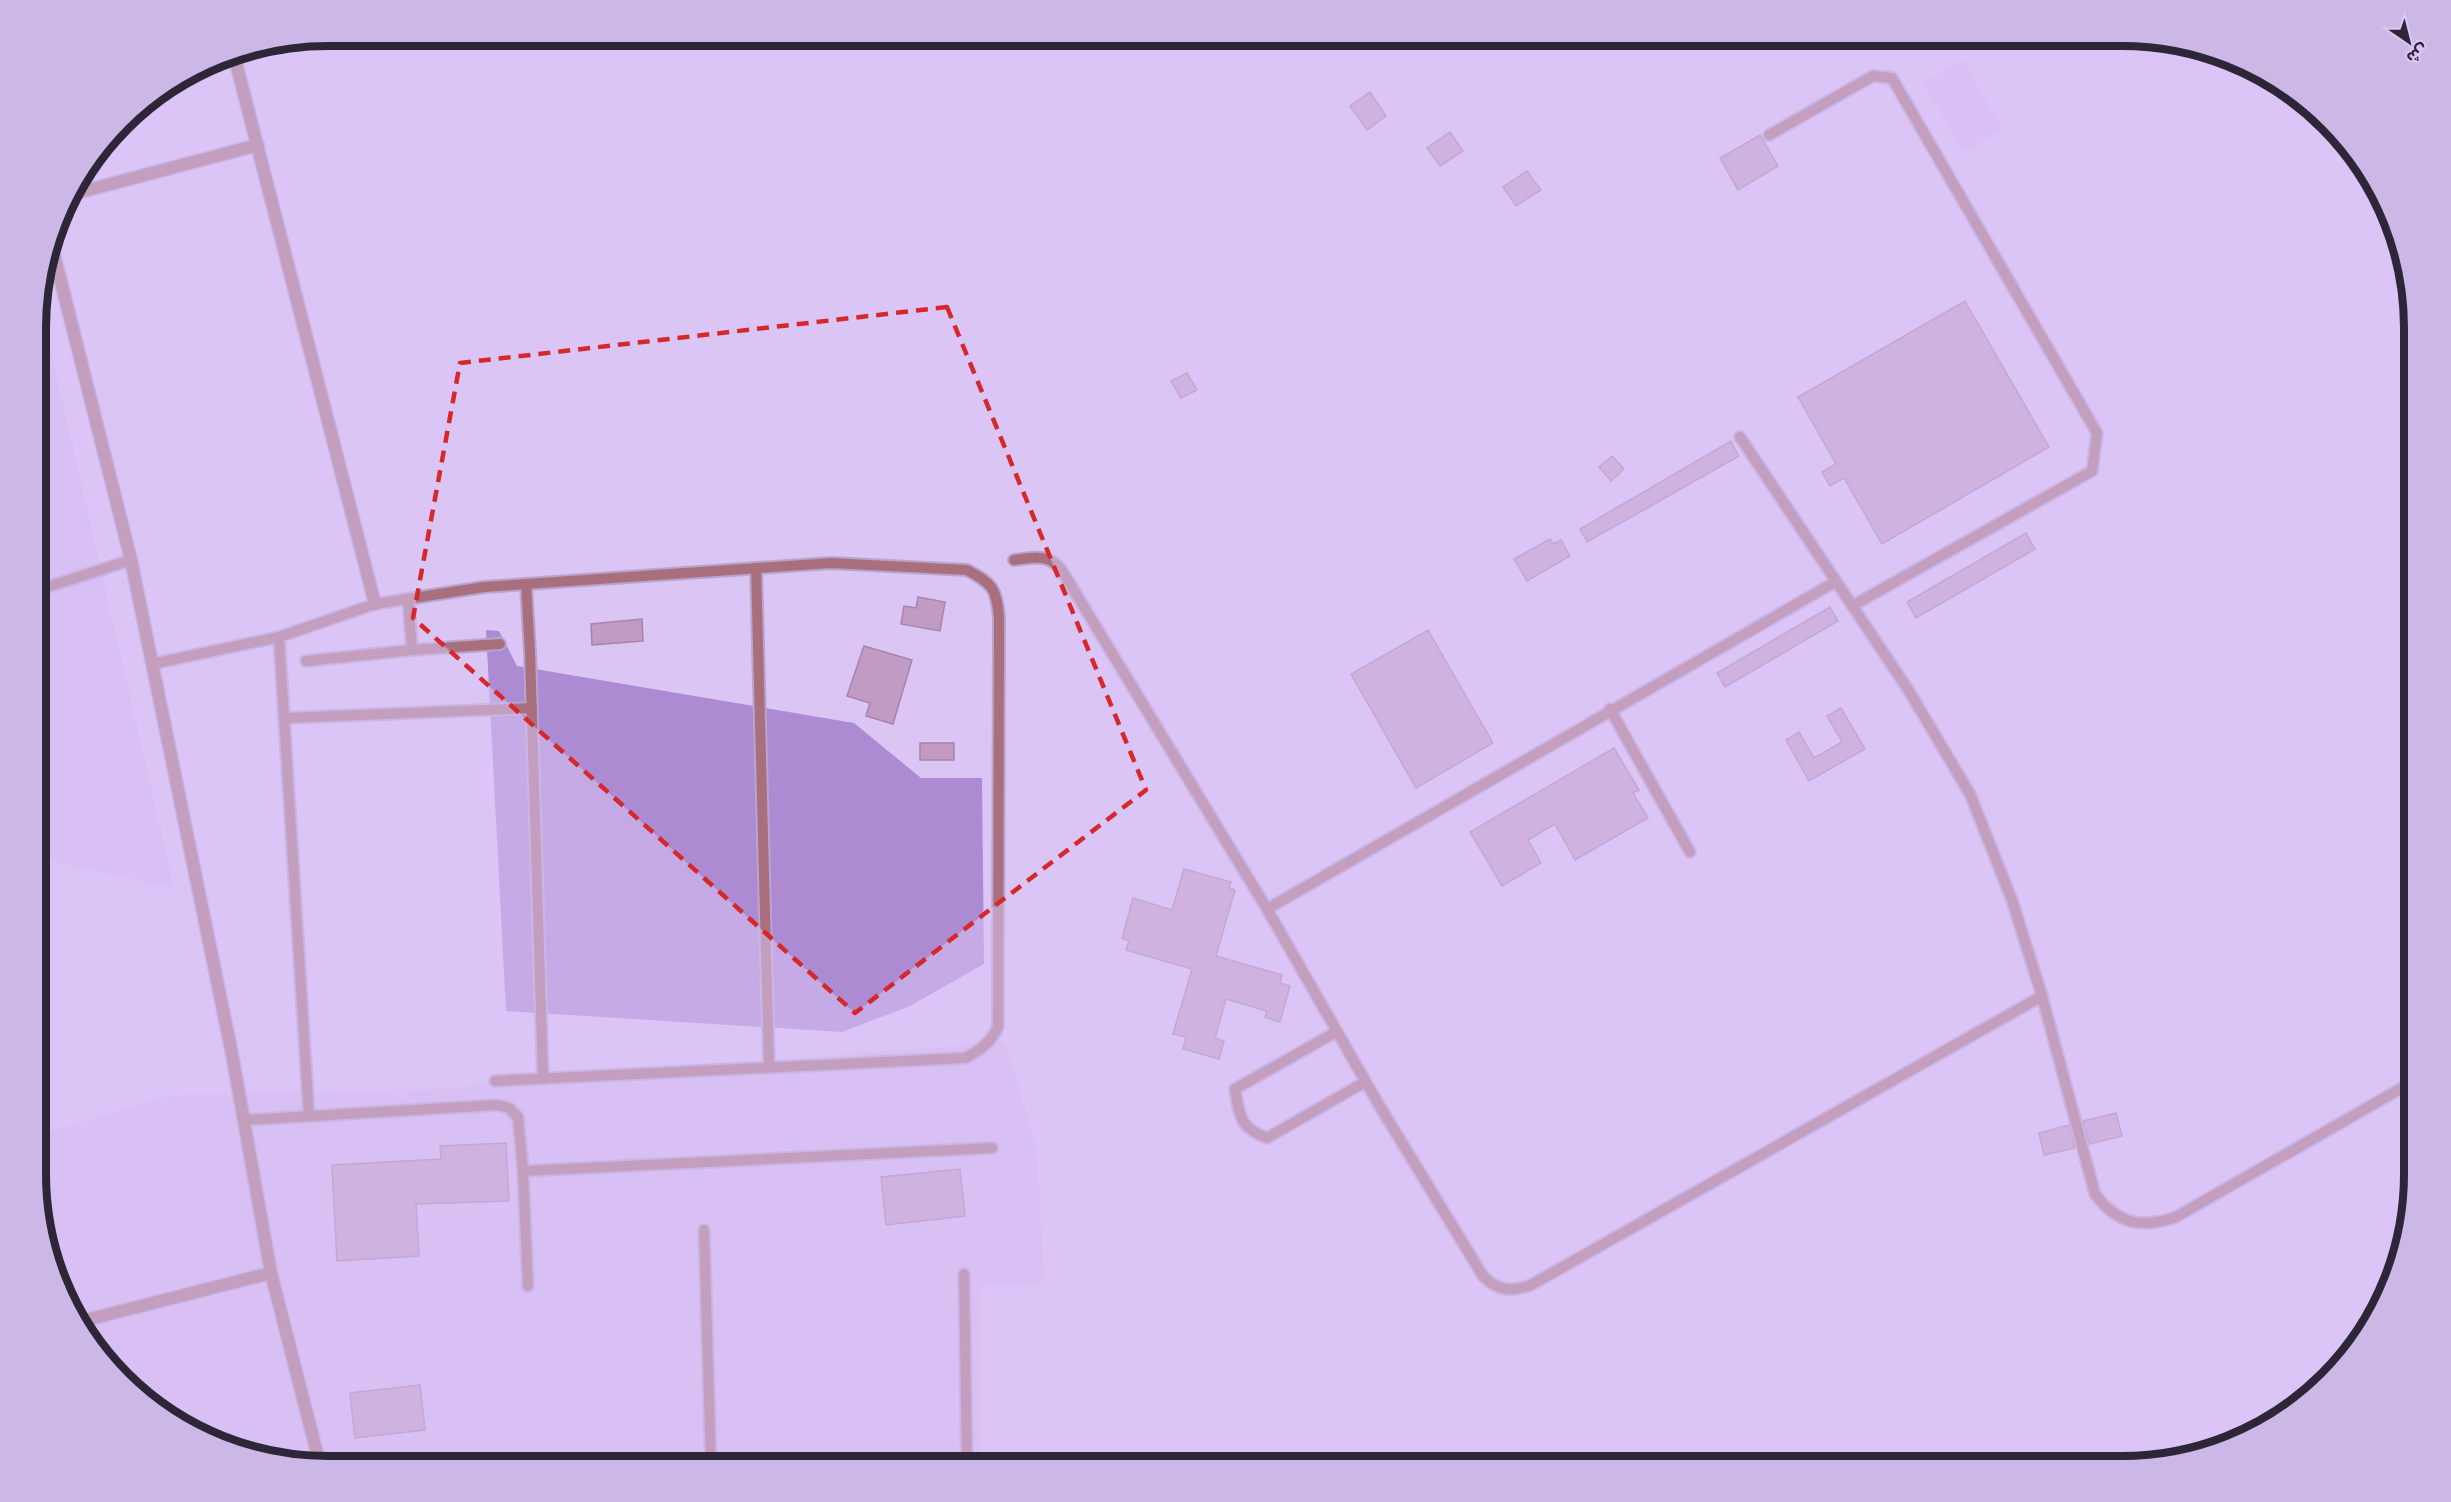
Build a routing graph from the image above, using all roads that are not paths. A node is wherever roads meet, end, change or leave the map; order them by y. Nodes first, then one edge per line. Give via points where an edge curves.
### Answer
1 (236, 62) edge
2 (1769, 135) dead end
3 (258, 146) junction
4 (82, 192) edge
5 (55, 259) edge
6 (1740, 437) dead end
7 (131, 560) junction
8 (1014, 560) dead end
9 (756, 568) junction
10 (1835, 582) junction
11 (526, 584) junction
12 (46, 587) edge
13 (408, 599) junction
14 (375, 604) junction
15 (1852, 606) junction
16 (279, 637) junction
17 (500, 644) dead end
18 (412, 650) junction
19 (306, 661) dead end
20 (152, 664) junction
21 (532, 708) junction
22 (1610, 709) junction
23 (284, 717) junction
24 (1690, 852) dead end
25 (1267, 909) junction
26 (2042, 996) junction
27 (1336, 1032) junction
28 (769, 1068) junction
29 (543, 1078) junction
30 (495, 1081) dead end
31 (1365, 1082) junction
32 (2404, 1087) edge
33 (309, 1116) junction
34 (244, 1120) junction
35 (992, 1148) dead end
36 (523, 1171) junction
37 (704, 1230) dead end
38 (271, 1273) junction
39 (964, 1274) dead end
40 (528, 1286) dead end
41 (87, 1320) edge
42 (319, 1455) edge
43 (711, 1456) edge
44 (967, 1456) edge

1 - 3 street
2 - 15 lane via 1873,76 1892,78 2097,433 2092,471
3 - 4 street
3 - 14 street
5 - 7 street
6 - 10 lane
7 - 12 lane
7 - 20 street
8 - 25 lane via 1042,557 1061,569
9 - 11 lane
9 - 28 lane
9 - 28 lane via 831,563 967,570 996,593 999,617 998,1027 993,1038 965,1058
10 - 15 lane
10 - 22 lane
11 - 13 lane
11 - 21 lane
13 - 14 lane
13 - 18 lane
14 - 16 lane
15 - 26 lane via 1909,691 1970,794 2012,900
16 - 20 lane
16 - 23 lane
17 - 18 lane
18 - 19 lane
20 - 34 street
21 - 23 lane
21 - 29 lane
22 - 24 lane
22 - 25 lane
23 - 33 lane
25 - 27 lane
26 - 31 lane via 1520,1289 1498,1288 1483,1276
26 - 32 lane via 2096,1194 2116,1216 2145,1225 2191,1210
27 - 31 lane
27 - 31 lane via 1235,1089 1239,1113 1249,1131 1267,1138
28 - 29 lane
29 - 30 lane
33 - 34 lane
33 - 36 lane via 497,1105 509,1108 518,1117
34 - 38 street
35 - 36 lane
36 - 40 lane
37 - 43 lane
38 - 41 street
38 - 42 street
39 - 44 lane

